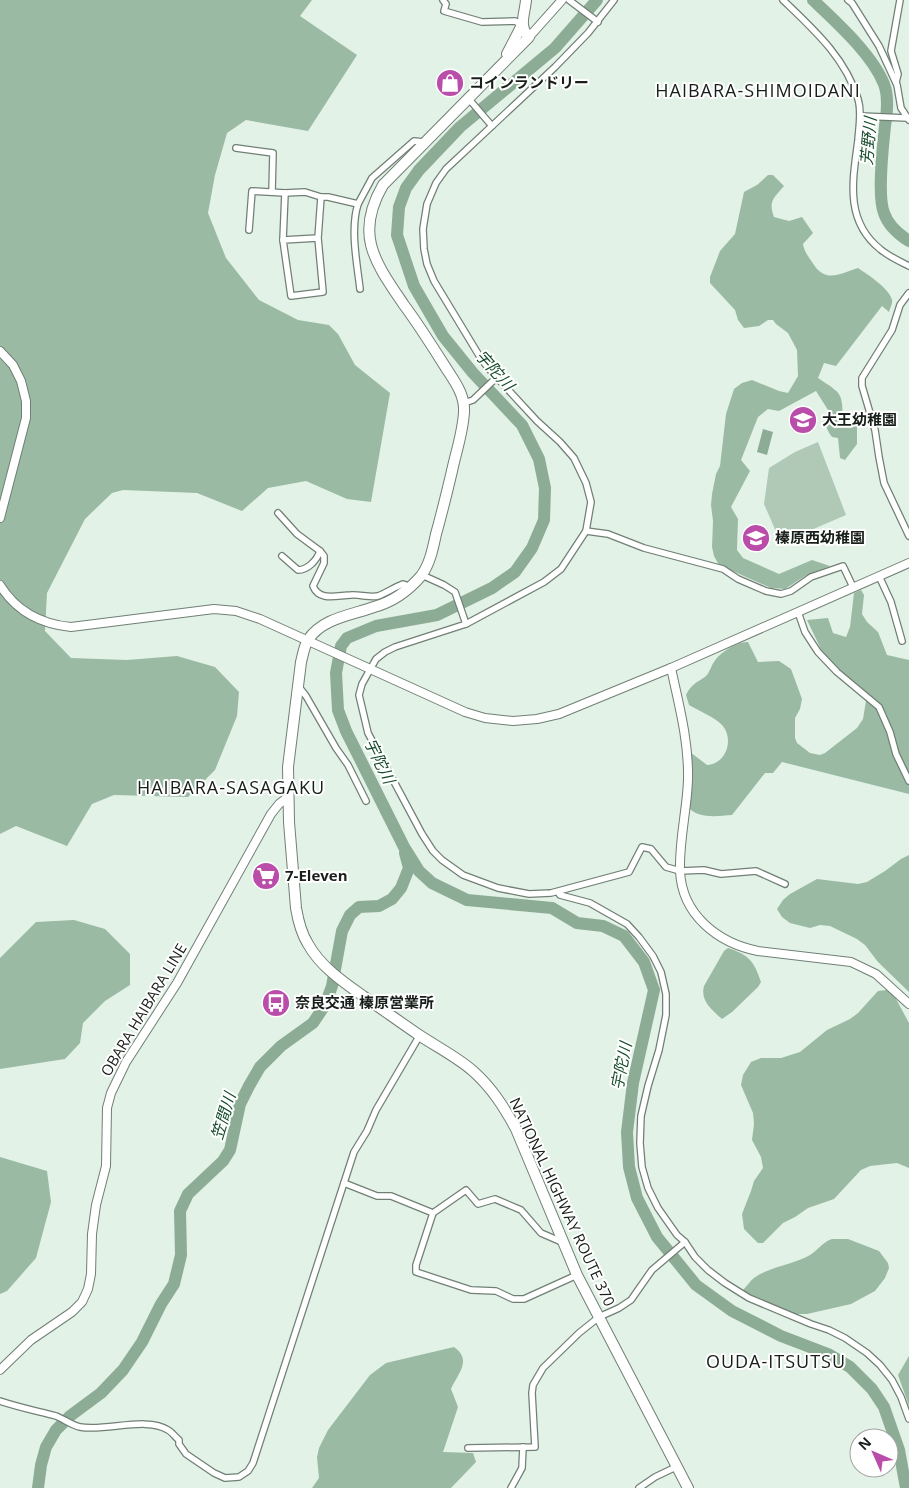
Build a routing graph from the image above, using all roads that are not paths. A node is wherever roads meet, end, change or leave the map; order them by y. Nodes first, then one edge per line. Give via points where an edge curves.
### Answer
1 (443, 0) edge
2 (526, 0) edge
3 (562, 0) edge
4 (614, 0) edge
5 (783, 0) edge
6 (848, 0) edge
7 (900, 0) edge
8 (571, 2) edge
9 (597, 21) junction
10 (522, 24) junction
11 (529, 37) junction
12 (497, 70) junction
13 (896, 82) junction
14 (470, 100) junction
15 (864, 116) junction
16 (908, 119) edge
17 (491, 125) junction
18 (424, 142) junction
19 (236, 148) dead end
20 (272, 192) junction
21 (285, 193) junction
22 (321, 197) junction
23 (358, 204) junction
24 (249, 230) dead end
25 (318, 238) junction
26 (283, 240) junction
27 (909, 266) edge
28 (360, 289) dead end
29 (909, 293) edge
30 (0, 351) edge
31 (496, 378) junction
32 (469, 401) junction
33 (278, 513) dead end
34 (0, 518) edge
35 (586, 531) junction
36 (909, 536) edge
37 (320, 551) junction
38 (282, 556) dead end
39 (909, 563) edge
40 (422, 575) junction
41 (879, 576) junction
42 (0, 585) edge
43 (853, 587) junction
44 (408, 588) junction
45 (798, 612) junction
46 (465, 621) junction
47 (308, 641) junction
48 (902, 641) dead end
49 (368, 668) junction
50 (670, 668) junction
51 (299, 688) junction
52 (909, 780) edge
53 (288, 796) junction
54 (366, 801) dead end
55 (680, 872) junction
56 (786, 884) dead end
57 (558, 892) junction
58 (909, 1004) edge
59 (420, 1035) junction
60 (344, 1183) junction
61 (433, 1213) junction
62 (684, 1242) junction
63 (565, 1244) junction
64 (577, 1275) junction
65 (599, 1317) junction
66 (0, 1370) edge
67 (0, 1401) edge
68 (909, 1419) edge
69 (523, 1447) junction
70 (468, 1448) dead end
71 (676, 1467) junction
72 (511, 1488) edge
73 (639, 1488) edge
74 (688, 1488) edge

1 - 10 street via 446,4 444,12 482,22 515,21
2 - 10 highway
3 - 11 street
4 - 9 street
5 - 15 street via 839,60
6 - 13 street via 879,46
7 - 13 street via 891,51 898,74
8 - 9 street
9 - 17 street via 555,67
10 - 11 highway
10 - 12 highway
11 - 12 highway, NATIONAL HIGHWAY ROUTE 370
12 - 14 highway, NATIONAL HIGHWAY ROUTE 370
13 - 16 street via 901,108
14 - 17 street
14 - 18 highway, NATIONAL HIGHWAY ROUTE 370
15 - 16 street
15 - 27 street via 852,184 854,210 871,242
17 - 31 street via 436,183 427,204 423,230 427,264 434,281
18 - 23 street via 414,141 372,178
18 - 32 highway, NATIONAL HIGHWAY ROUTE 370 via 383,184 370,214 369,235 379,268
19 - 20 street via 273,153
20 - 21 street
20 - 24 street via 252,191
21 - 22 street via 305,192
21 - 26 street
22 - 23 street
22 - 25 street
23 - 28 street via 355,232
25 - 26 street
25 - 26 street via 323,292 290,296
29 - 36 street via 900,305 892,330 862,378 862,386 875,430 884,483
30 - 34 street via 13,365 26,401 26,418
31 - 32 street
31 - 35 street via 574,458 591,502
32 - 40 highway, NATIONAL HIGHWAY ROUTE 370 via 429,561
33 - 37 street via 297,534
35 - 43 street via 608,534 644,548 723,569 766,591 781,594 811,577 843,566
35 - 46 street via 561,569 544,582
37 - 38 street via 306,569 301,570
37 - 44 street via 324,563 313,586 322,595 377,596 402,584
39 - 41 street
40 - 44 highway, NATIONAL HIGHWAY ROUTE 370
40 - 46 street via 455,592
41 - 43 street
41 - 48 street via 891,602
42 - 47 street via 32,617 58,626 214,609 236,611 260,619
43 - 45 street
44 - 47 highway, NATIONAL HIGHWAY ROUTE 370 via 376,607 327,623
45 - 50 street
45 - 52 street via 805,632 818,652 879,707
46 - 49 street via 395,647
47 - 49 street
47 - 51 highway, NATIONAL HIGHWAY ROUTE 370 via 301,662
49 - 50 street via 465,712 513,721 559,714
49 - 57 street via 359,695 368,733 433,851 463,874 498,888 529,894
50 - 55 street via 687,746 688,780
51 - 53 highway, NATIONAL HIGHWAY ROUTE 370 via 288,766
51 - 54 street via 348,765
53 - 59 highway, NATIONAL HIGHWAY ROUTE 370 via 298,922 307,943 333,974
53 - 66 street, OBARA HAIBARA LINE via 271,814 177,983 126,1062 111,1093 107,1108 106,1166 96,1205 91,1274 82,1302 31,1340
55 - 56 street via 704,870 721,874 756,871
55 - 57 street via 666,866 651,849 642,847 629,872
55 - 58 street via 687,898 695,912 724,939 758,951 851,962 876,974
57 - 62 street via 590,903 627,924 653,956 661,972 666,1015 640,1116 642,1167 658,1208
59 - 60 street via 354,1152
59 - 63 highway, NATIONAL HIGHWAY ROUTE 370 via 473,1070 504,1106
60 - 61 street via 376,1196 391,1196
60 - 67 street via 253,1463 239,1477 225,1478 214,1473 186,1454 179,1440 167,1429 156,1425 82,1427
61 - 63 street via 466,1190 478,1204 495,1199 521,1210 541,1233
61 - 64 street via 416,1272 471,1290 496,1291 513,1299 524,1299
62 - 65 street via 652,1270 631,1300
62 - 68 street via 708,1270 748,1298 829,1330 867,1354 892,1380
63 - 64 highway, NATIONAL HIGHWAY ROUTE 370
64 - 65 highway, NATIONAL HIGHWAY ROUTE 370
65 - 69 street via 578,1332 543,1368 532,1393 535,1447
65 - 71 highway, NATIONAL HIGHWAY ROUTE 370
69 - 70 street
69 - 72 street via 522,1468
71 - 73 street
71 - 74 highway, NATIONAL HIGHWAY ROUTE 370

